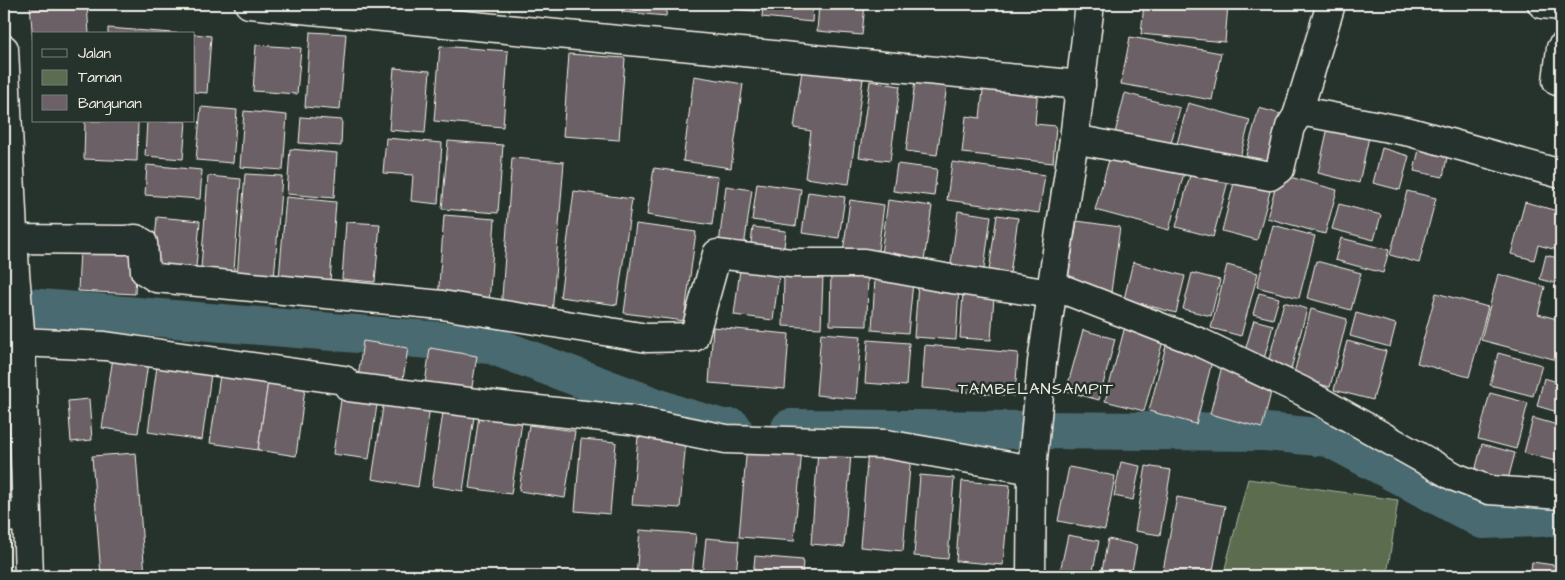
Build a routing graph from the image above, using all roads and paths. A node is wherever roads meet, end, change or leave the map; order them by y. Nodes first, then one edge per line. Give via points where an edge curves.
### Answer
1 (249, 4) edge
2 (1090, 4) edge
3 (1331, 4) edge
4 (1542, 4) edge
5 (1561, 6) edge
6 (1561, 48) edge
7 (4, 49) edge
8 (1561, 82) edge
9 (1081, 85) junction
10 (1296, 116) junction
11 (1074, 139) junction
12 (1561, 174) edge
13 (13, 239) junction
14 (12, 274) edge
15 (1052, 289) junction
16 (20, 342) junction
17 (1032, 470) junction
18 (1561, 495) edge
19 (15, 518) edge
20 (30, 576) edge
21 (1031, 576) edge

1 - 9 street
2 - 9 street
3 - 10 street
4 - 5 street
6 - 8 street via 1557,81
7 - 13 street
9 - 11 street
10 - 11 street via 1280,168 1270,176
10 - 12 street via 1306,112 1410,132
11 - 15 street
13 - 14 street
13 - 15 street via 136,239 144,243 144,271 156,278 442,305 647,338 694,337 717,254 791,264 864,262 945,278
14 - 16 street
15 - 17 street
15 - 18 street via 1201,342 1302,391 1455,477 1489,490
16 - 17 street via 105,346 344,380 348,387 631,420 726,439 886,444
16 - 19 street
17 - 21 street
19 - 20 street

